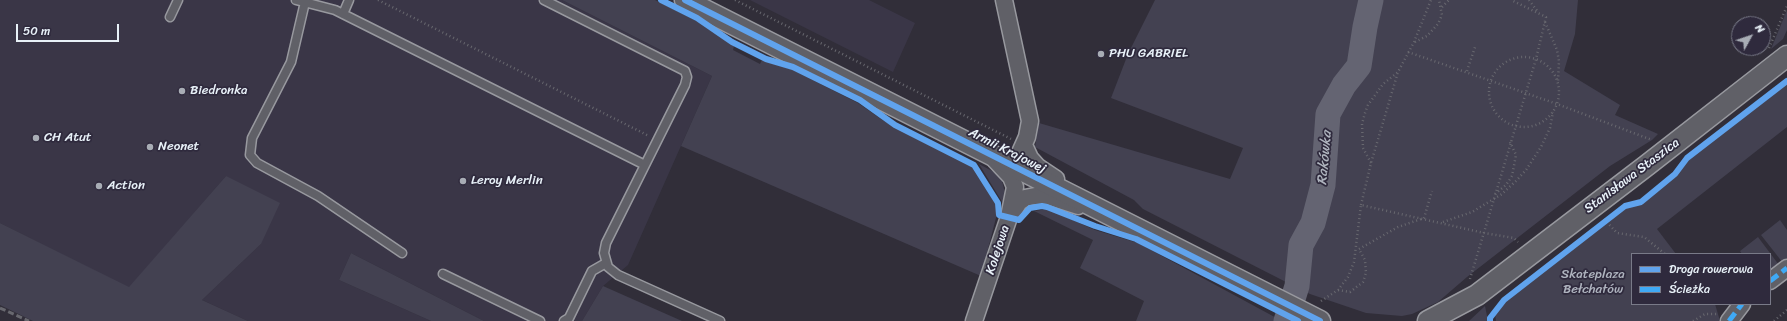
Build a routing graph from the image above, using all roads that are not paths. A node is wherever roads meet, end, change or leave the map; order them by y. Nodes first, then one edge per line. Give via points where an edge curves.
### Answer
1 (178, 0) edge
2 (296, 0) edge
3 (349, 0) edge
4 (544, 0) edge
5 (685, 0) edge
6 (1004, 0) edge
7 (305, 2) junction
8 (343, 14) junction
9 (170, 17) dead end
10 (1787, 56) edge
11 (1020, 143) junction
12 (988, 153) junction
13 (645, 165) junction
14 (1014, 166) junction
15 (1008, 218) junction
16 (1113, 218) junction
17 (402, 253) dead end
18 (606, 263) junction
19 (1787, 268) edge
20 (443, 274) dead end
21 (1771, 280) edge
22 (1474, 287) junction
23 (1741, 305) edge
24 (1320, 316) edge
25 (1724, 318) edge
26 (540, 321) edge
27 (564, 321) edge
28 (720, 321) edge
29 (974, 321) edge
30 (1428, 321) edge
31 (1458, 321) edge

1 - 9 lane
2 - 7 lane
3 - 8 lane
4 - 13 lane via 685,71 685,85
5 - 12 street, Armii Krajowej
6 - 11 street via 1030,116 1030,126
7 - 8 lane
7 - 17 lane via 291,62 252,138 250,155 257,163 318,196
8 - 13 lane
10 - 22 street, Stanisława Staszica via 1652,162
11 - 12 street via 1008,152
11 - 14 street
11 - 16 street via 1038,167
12 - 14 street, Armii Krajowej
12 - 15 street, Kolejowa via 1011,177 1015,187
13 - 18 lane via 606,243
14 - 16 street, Armii Krajowej
15 - 16 street via 1019,202 1035,196 1047,196
15 - 29 street, Kolejowa
16 - 24 street, Armii Krajowej via 1299,311
18 - 27 lane via 592,271 569,318
18 - 28 lane via 618,276
19 - 21 street
20 - 26 lane
22 - 30 street, Stanisława Staszica
22 - 31 street, Stanisława Staszica
23 - 25 street

